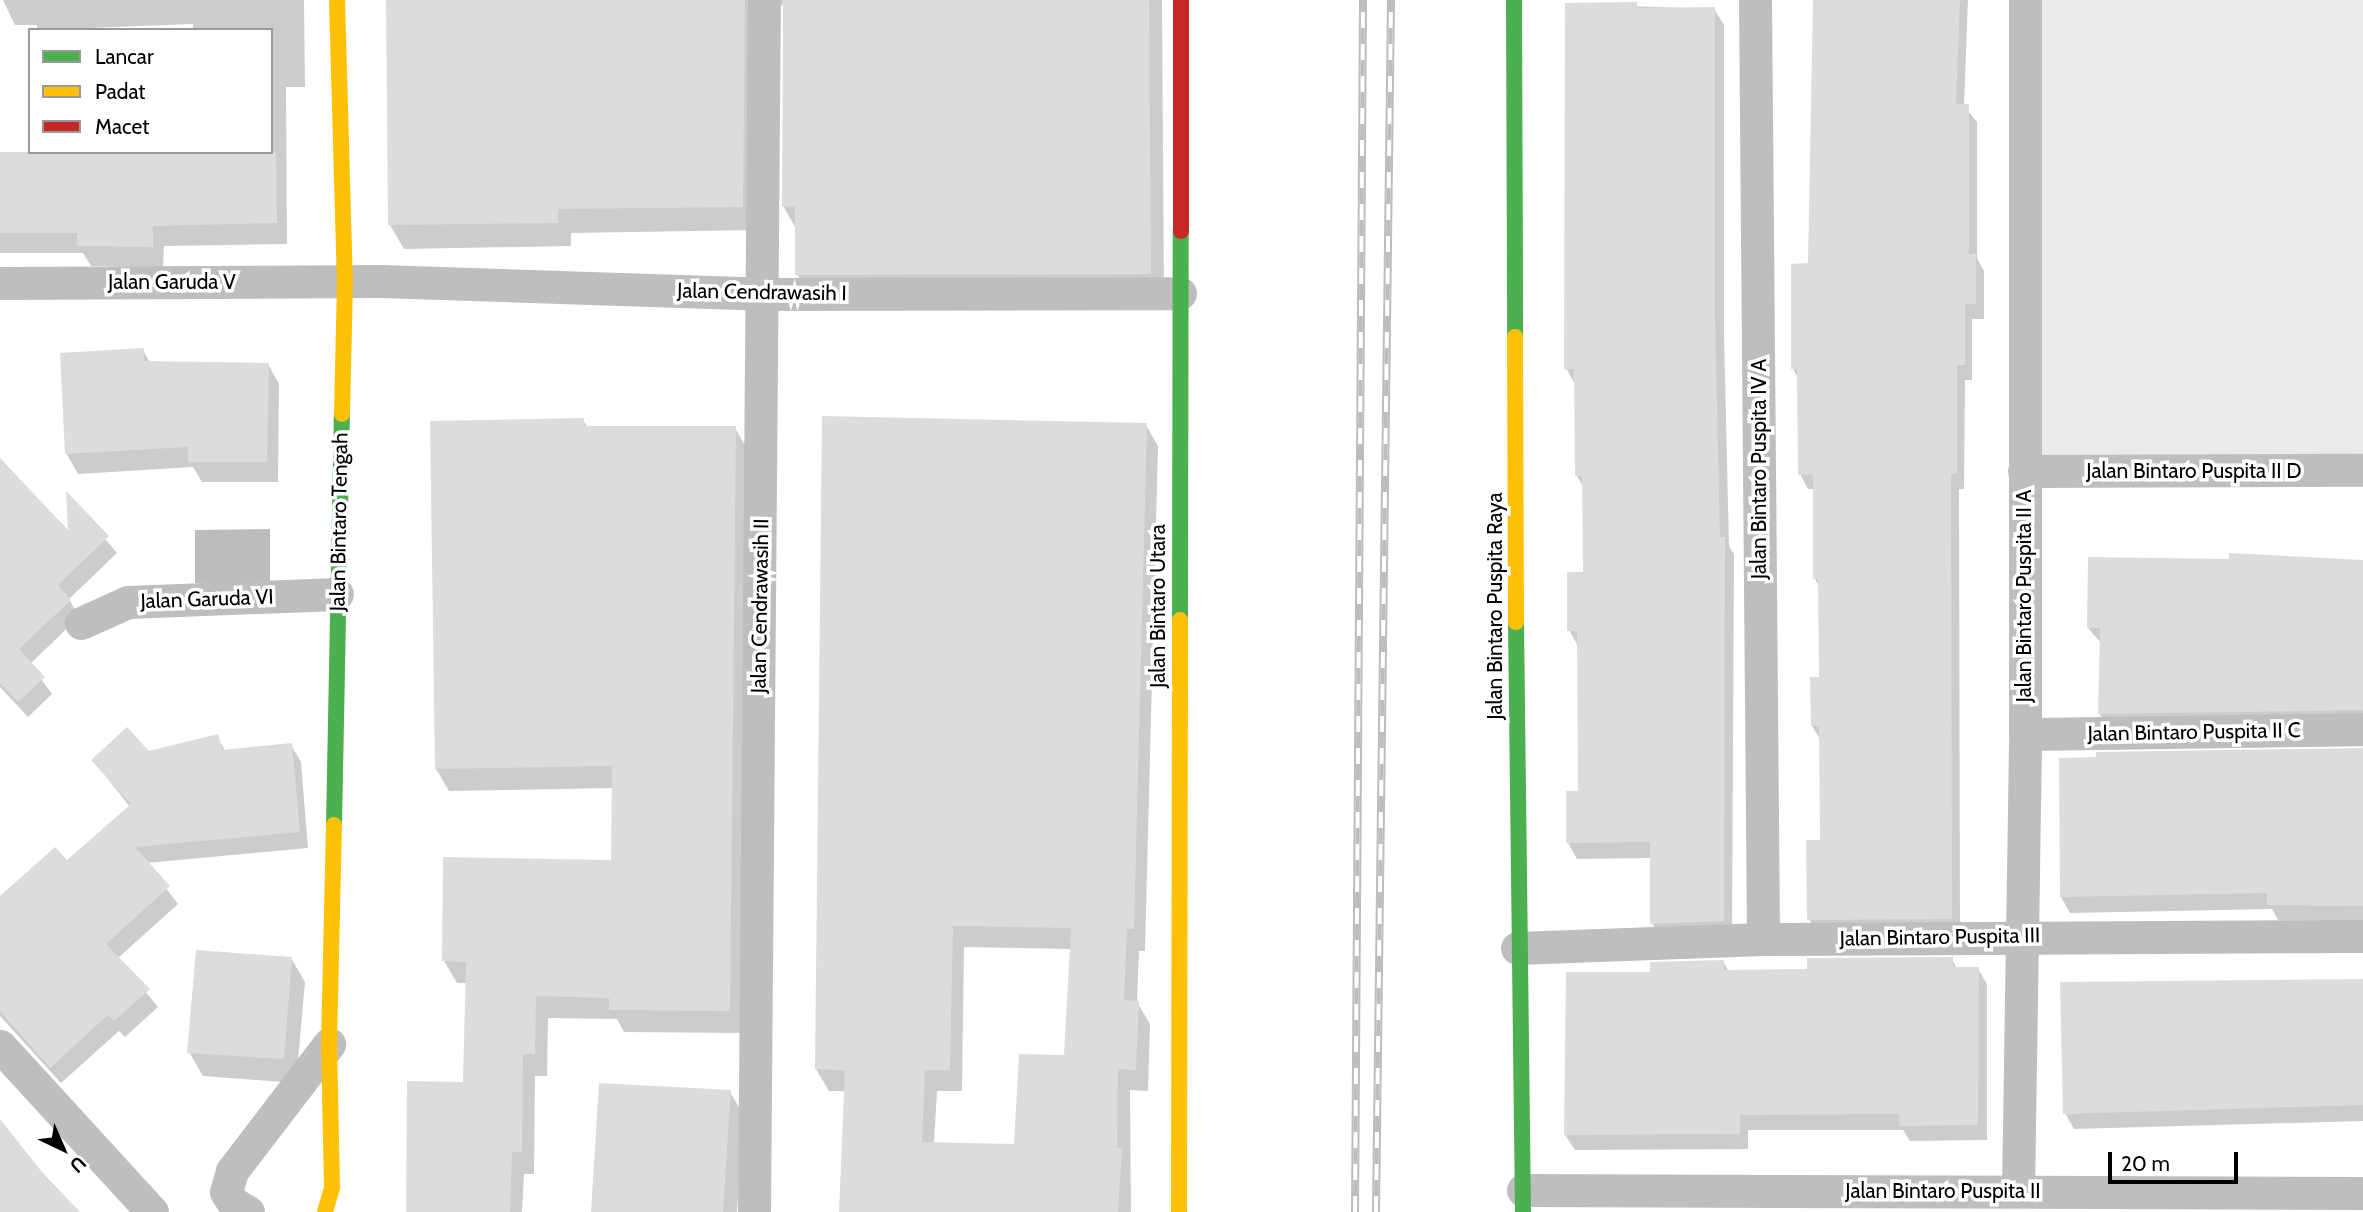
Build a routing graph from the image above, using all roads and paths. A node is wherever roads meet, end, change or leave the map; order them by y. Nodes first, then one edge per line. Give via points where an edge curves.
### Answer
1 (337, 0) edge
2 (764, 0) edge
3 (1181, 0) edge
4 (1514, 0) edge
5 (1755, 0) edge
6 (2025, 0) edge
7 (345, 281) junction
8 (0, 283) edge
9 (1180, 293) junction
10 (764, 294) junction
11 (2363, 470) edge
12 (2024, 471) junction
13 (337, 594) junction
14 (81, 623) dead end
15 (2363, 729) edge
16 (2025, 734) junction
17 (2018, 936) junction
18 (2363, 936) edge
19 (1763, 939) junction
20 (1517, 948) junction
21 (330, 1044) junction
22 (0, 1046) edge
23 (2018, 1191) junction
24 (2363, 1193) edge
25 (1523, 1201) edge
26 (2213, 1203) edge
27 (152, 1212) edge
28 (248, 1212) edge
29 (325, 1212) edge
30 (754, 1212) edge
31 (1179, 1212) edge

1 - 7 street, Jalan Bintaro Tengah
2 - 10 street, Jalan Cendrawasih II
3 - 9 street, Jalan Bintaro Utara
4 - 20 street, Jalan Bintaro Puspita Raya
5 - 19 street, Jalan Bintaro Puspita IV A
6 - 12 street, Jalan Bintaro Puspita II A
7 - 8 street, Jalan Garuda V
7 - 10 street, Jalan Cendrawasih I
7 - 13 street, Jalan Bintaro Tengah
9 - 10 street, Jalan Cendrawasih I
9 - 31 street, Jalan Bintaro Utara
10 - 30 street, Jalan Cendrawasih II
11 - 12 street, Jalan Bintaro Puspita II D
12 - 16 street, Jalan Bintaro Puspita II A
13 - 14 street, Jalan Garuda VI via 128,601
13 - 21 street, Jalan Bintaro Tengah
15 - 16 street, Jalan Bintaro Puspita II C
16 - 17 street, Jalan Bintaro Puspita II A
17 - 18 street, Jalan Bintaro Puspita III
17 - 19 street, Jalan Bintaro Puspita III
17 - 23 street, Jalan Bintaro Puspita II A
19 - 20 street, Jalan Bintaro Puspita III
20 - 25 street, Jalan Bintaro Puspita Raya
21 - 28 street via 232,1171 226,1192
21 - 29 street, Jalan Bintaro Tengah via 332,1187
22 - 27 street
23 - 25 street, Jalan Bintaro Puspita II
23 - 26 street, Jalan Bintaro Puspita II
24 - 26 street, Jalan Bintaro Puspita II

